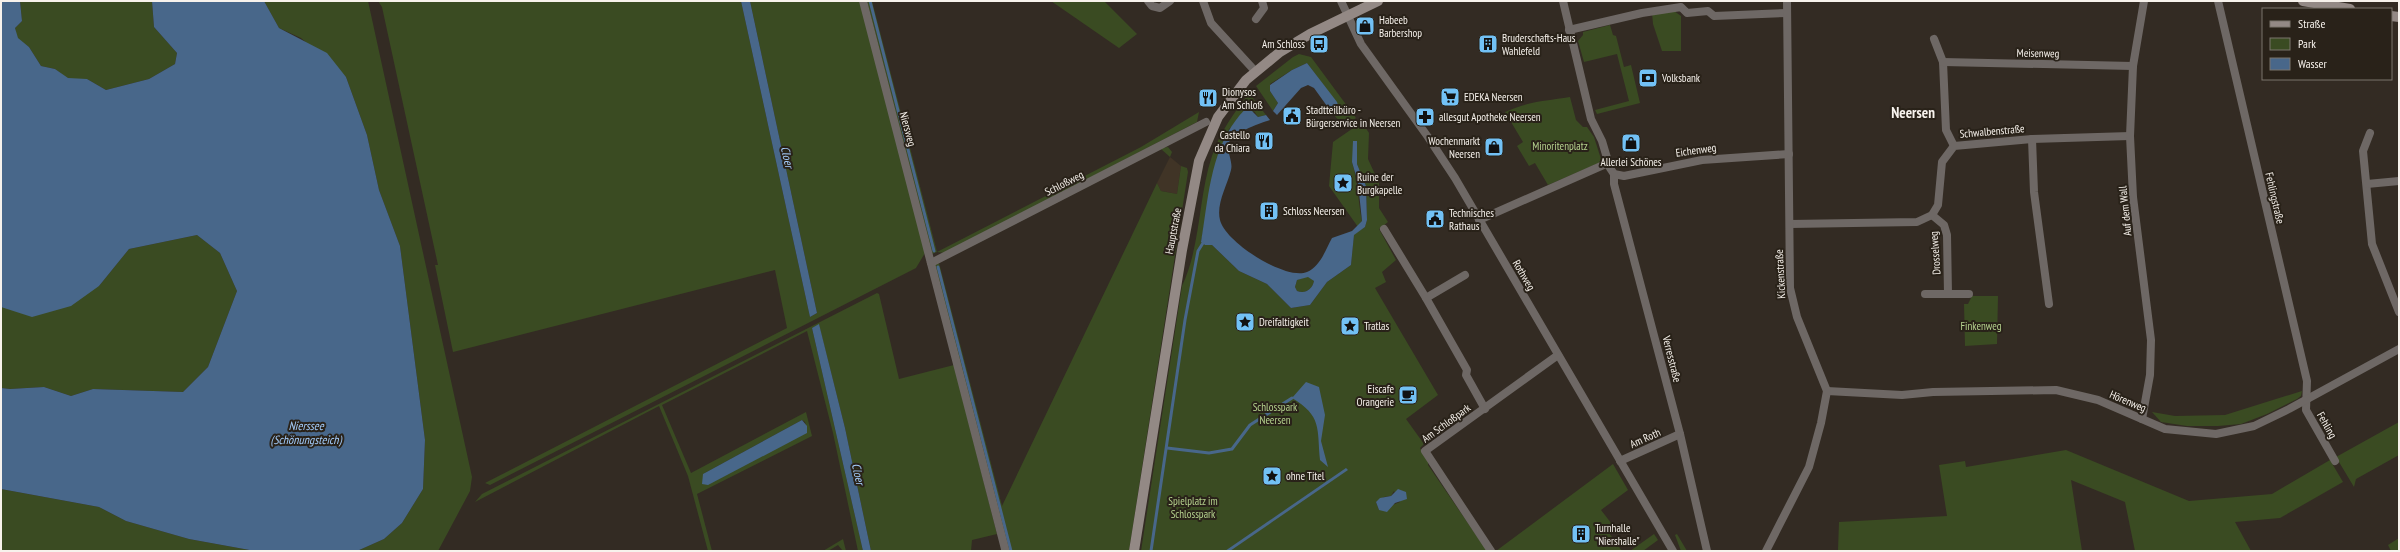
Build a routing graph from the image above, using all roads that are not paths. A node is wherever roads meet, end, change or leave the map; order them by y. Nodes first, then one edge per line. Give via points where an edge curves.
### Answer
1 (864, 1) edge
2 (1148, 1) edge
3 (1170, 1) edge
4 (1203, 1) edge
5 (1262, 1) edge
6 (1341, 1) edge
7 (1378, 1) edge
8 (1563, 1) edge
9 (1787, 1) edge
10 (2144, 1) edge
11 (2218, 1) edge
12 (2303, 1) edge
13 (2344, 8) edge
14 (1787, 12) junction
15 (1347, 16) junction
16 (1256, 19) dead end
17 (1569, 30) junction
18 (1934, 39) dead end
19 (1943, 62) junction
20 (2133, 66) junction
21 (1255, 71) junction
22 (1206, 122) dead end
23 (2370, 134) dead end
24 (2130, 136) junction
25 (2032, 139) junction
26 (1954, 146) junction
27 (1789, 154) junction
28 (1611, 168) junction
29 (2399, 181) edge
30 (2367, 184) junction
31 (1932, 215) junction
32 (1479, 220) junction
33 (1790, 224) junction
34 (1384, 229) dead end
35 (931, 263) junction
36 (1465, 275) dead end
37 (1925, 294) dead end
38 (1948, 294) junction
39 (1969, 294) dead end
40 (1426, 298) junction
41 (2049, 304) dead end
42 (2399, 312) edge
43 (2399, 349) edge
44 (1558, 355) junction
45 (1827, 391) junction
46 (2306, 400) junction
47 (1485, 409) junction
48 (2142, 419) junction
49 (1680, 434) junction
50 (2335, 460) dead end
51 (1620, 461) junction
52 (1005, 550) dead end
53 (1134, 551) edge
54 (1491, 551) edge
55 (1673, 551) edge
56 (1707, 551) edge
57 (1766, 551) edge

1 - 35 street, Niersweg
2 - 3 street via 1152,6 1160,8
4 - 21 street via 1211,23
5 - 16 street via 1264,8
6 - 15 street, Rothweg
7 - 15 street, Hauptstraße
8 - 17 street
9 - 14 street, Kickenstraße
10 - 20 street, Auf dem Wall
11 - 46 street, Fehlingstraße via 2307,381
12 - 13 street
14 - 17 street via 1714,16 1708,11 1687,13 1681,7
14 - 27 street, Kickenstraße
15 - 21 street, Hauptstraße via 1280,52
15 - 32 street, Rothweg via 1361,44 1438,151
17 - 28 street via 1591,119
18 - 19 street
19 - 20 street, Meisenweg
19 - 26 street via 1946,130
20 - 24 street, Auf dem Wall
21 - 53 street, Hauptstraße via 1220,112 1199,161 1182,250
22 - 35 street, Schloßweg
23 - 30 street via 2364,151
24 - 25 street, Schwalbenstraße
24 - 48 street, Auf dem Wall via 2134,197 2151,340 2150,375
25 - 26 street, Schwalbenstraße
25 - 41 street via 2034,192
26 - 31 street, Schwalbenstraße via 1942,162 1938,205
27 - 28 street, Eichenweg via 1712,159 1624,176
27 - 33 street, Kickenstraße
28 - 32 street, Eichenweg
28 - 49 street, Verresstraße
29 - 30 street
30 - 42 street via 2372,244
31 - 33 street via 1917,222
31 - 38 street, Drosselweg via 1944,225 1947,235
32 - 44 street, Rothweg
33 - 45 street, Kickenstraße via 1792,298 1801,329
34 - 40 street
35 - 52 street, Niersweg
36 - 40 street
37 - 38 street
38 - 39 street
40 - 47 street via 1467,370 1466,375
43 - 46 street, Hörenweg
44 - 47 street, Am Schloßpark
44 - 51 street, Rothweg
45 - 48 street, Hörenweg via 1902,395 2056,390 2098,400
45 - 57 street via 1809,467
46 - 48 street, Hörenweg via 2254,426 2216,434 2165,429
46 - 50 street, Fehling via 2306,410
47 - 54 street, Am Schloßpark via 1425,451
49 - 51 street, Am Roth
49 - 56 street, Verresstraße
51 - 55 street, Rothweg

